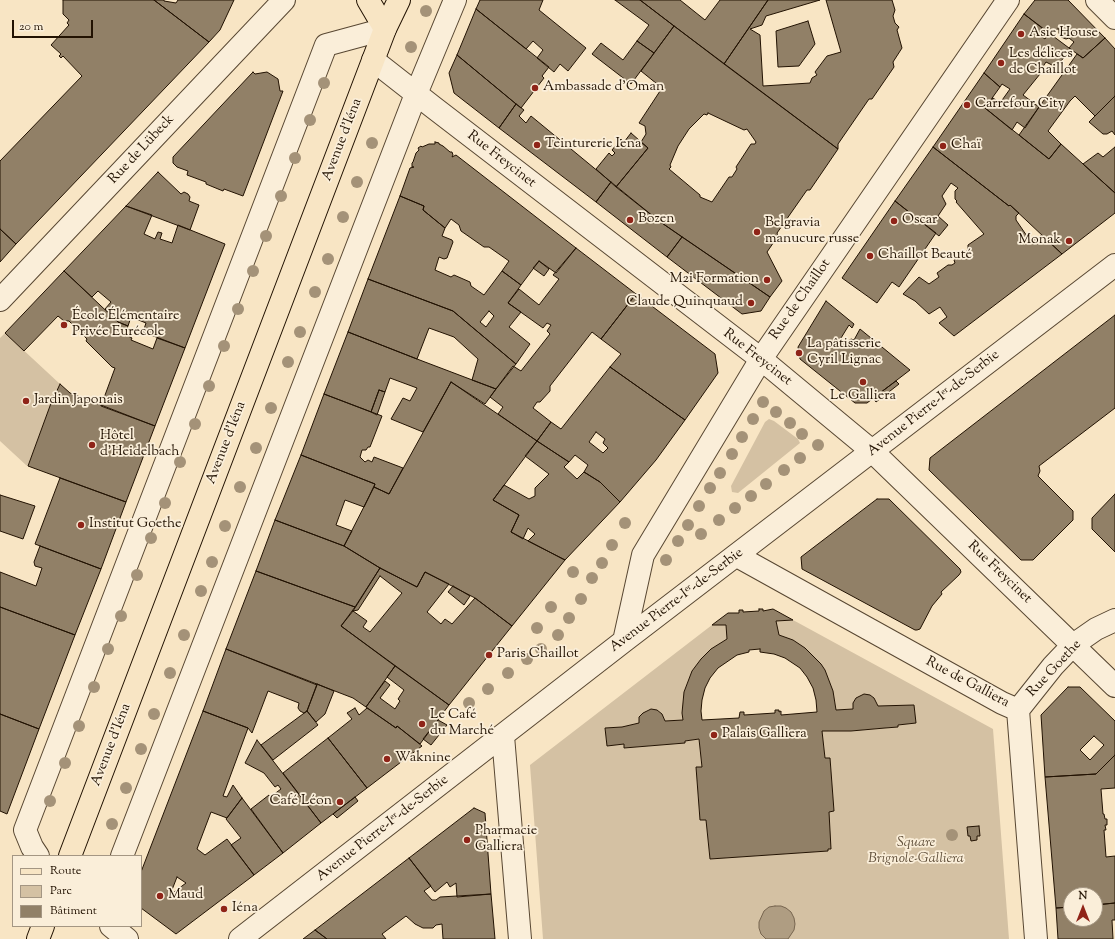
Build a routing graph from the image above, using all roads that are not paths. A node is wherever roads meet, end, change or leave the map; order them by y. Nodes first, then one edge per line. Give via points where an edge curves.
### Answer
1 (284, 0) edge
2 (368, 0) edge
3 (399, 0) edge
4 (455, 0) edge
5 (1008, 0) edge
6 (1097, 0) edge
7 (1115, 18) edge
8 (385, 29) junction
9 (373, 60) junction
10 (416, 94) junction
11 (1115, 265) edge
12 (0, 300) edge
13 (761, 359) junction
14 (872, 451) junction
15 (737, 556) junction
16 (1115, 620) edge
17 (624, 641) junction
18 (1073, 645) junction
19 (1115, 686) edge
20 (1018, 710) junction
21 (503, 736) junction
22 (37, 855) edge
23 (70, 855) edge
24 (122, 855) edge
25 (43, 927) edge
26 (112, 927) edge
27 (38, 939) edge
28 (127, 939) edge
29 (240, 939) edge
30 (520, 939) edge
31 (1036, 939) edge

1 - 12 street, Rue de Lübeck
2 - 8 main road
3 - 8 main road, Avenue d'Iéna
4 - 10 street
5 - 13 street, Rue de Chaillot
6 - 7 street
8 - 9 main road, Avenue d'Iéna
8 - 22 street via 326,45 25,830
9 - 10 street, Rue Freycinet
9 - 23 main road, Avenue d'Iéna
10 - 13 street, Rue Freycinet
10 - 24 street
11 - 14 street, Avenue Pierre-Iᵉʳ-de-Serbie
13 - 14 street, Rue Freycinet
13 - 17 street, Rue de Chaillot via 643,555
14 - 15 street, Avenue Pierre-Iᵉʳ-de-Serbie
14 - 18 street, Rue Freycinet
15 - 17 street, Avenue Pierre-Iᵉʳ-de-Serbie
15 - 20 street, Rue de Galliera
16 - 18 street, Rue Goethe
17 - 21 street, Avenue Pierre-Iᵉʳ-de-Serbie
18 - 19 street, Rue Freycinet
18 - 20 street, Rue Goethe
20 - 31 street, Rue de Galliera
21 - 29 street, Avenue Pierre-Iᵉʳ-de-Serbie
21 - 30 street
25 - 27 main road
26 - 28 street

